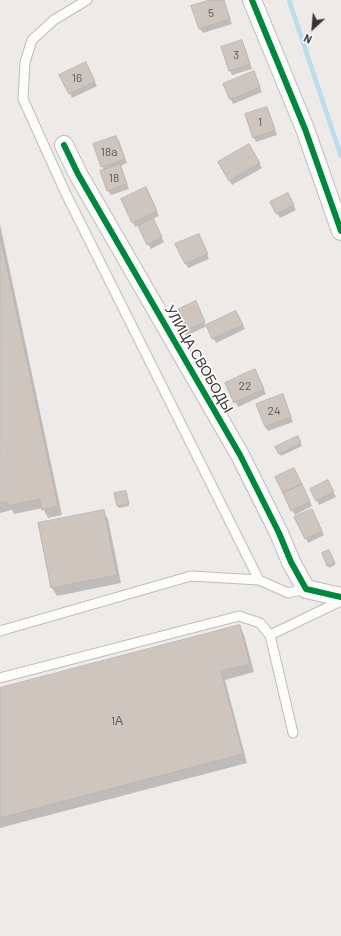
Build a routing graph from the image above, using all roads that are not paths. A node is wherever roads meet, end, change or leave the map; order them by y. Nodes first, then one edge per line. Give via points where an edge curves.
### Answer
1 (87, 0) edge
2 (252, 0) edge
3 (64, 145) dead end
4 (341, 231) edge
5 (259, 580) junction
6 (306, 589) junction
7 (341, 597) edge
8 (341, 601) edge
9 (0, 631) edge
10 (270, 635) junction
11 (0, 678) edge
12 (293, 733) dead end

1 - 5 lane via 54,20 32,40 25,62 23,99 66,194
2 - 4 street via 305,129
3 - 6 street, УЛИЦА СВОБОДЫ via 78,174 240,455
5 - 6 lane via 288,592
5 - 9 lane via 191,576
6 - 7 street
8 - 10 lane
10 - 11 lane via 260,623 239,616
10 - 12 lane

